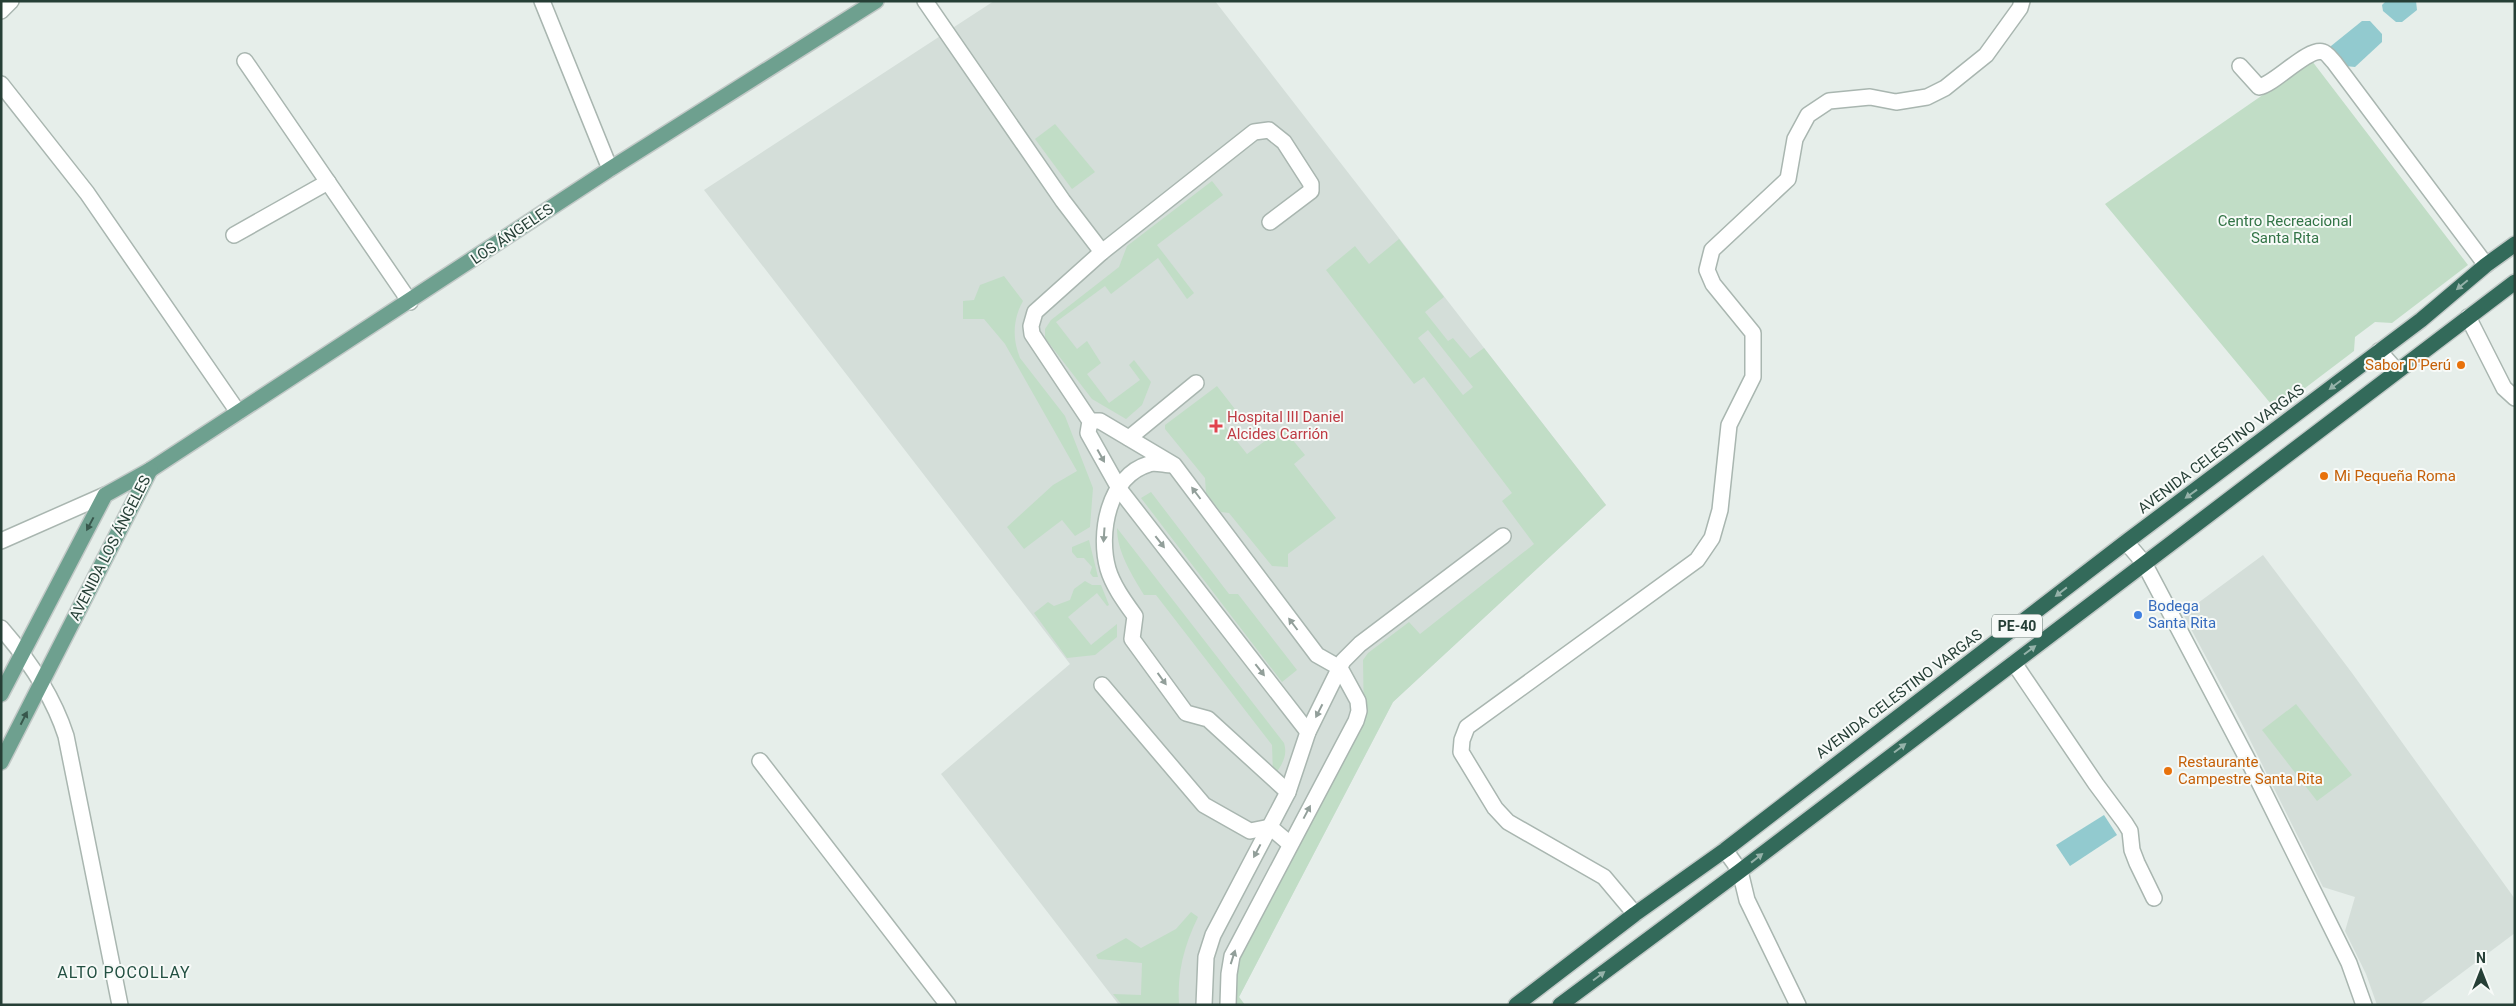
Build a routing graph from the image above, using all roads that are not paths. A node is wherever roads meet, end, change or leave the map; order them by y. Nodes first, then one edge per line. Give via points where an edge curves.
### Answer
1 (11, 1) edge
2 (542, 1) edge
3 (876, 1) edge
4 (925, 1) edge
5 (2022, 1) edge
6 (1, 11) edge
7 (245, 61) dead end
8 (2240, 66) dead end
9 (1, 84) edge
10 (610, 169) junction
11 (328, 182) junction
12 (1270, 222) dead end
13 (234, 235) dead end
14 (2515, 244) edge
15 (1102, 252) junction
16 (2486, 265) junction
17 (2515, 282) edge
18 (410, 302) junction
19 (2468, 317) junction
20 (2379, 351) junction
21 (2396, 370) junction
22 (1196, 383) dead end
23 (2515, 398) edge
24 (238, 412) junction
25 (1090, 421) junction
26 (1129, 438) junction
27 (1174, 465) junction
28 (150, 470) junction
29 (2220, 472) junction
30 (1120, 490) junction
31 (2237, 494) junction
32 (105, 496) junction
33 (1503, 536) dead end
34 (1, 541) edge
35 (2126, 542) junction
36 (2144, 563) junction
37 (1, 628) edge
38 (23, 653) junction
39 (1973, 659) junction
40 (2014, 663) junction
41 (1340, 668) junction
42 (1989, 682) junction
43 (41, 684) junction
44 (1102, 685) dead end
45 (1, 694) edge
46 (1308, 732) junction
47 (1856, 748) junction
48 (760, 761) dead end
49 (1, 762) edge
50 (1872, 770) junction
51 (1288, 792) junction
52 (1270, 827) junction
53 (1290, 844) junction
54 (1725, 850) junction
55 (1740, 871) junction
56 (2154, 898) dead end
57 (1635, 914) junction
58 (120, 1005) edge
59 (948, 1005) edge
60 (1204, 1005) edge
61 (1228, 1005) edge
62 (1516, 1005) edge
63 (1560, 1005) edge
64 (1798, 1005) edge
65 (2364, 1005) edge

1 - 6 street
2 - 10 street
3 - 10 main road, LOS ÁNGELES
4 - 15 street
5 - 57 street via 1986,56 1945,88 1927,97 1896,102 1870,97 1829,101 1808,116 1795,139 1788,179 1712,250 1707,270 1713,284 1752,333 1754,352 1753,377 1729,425 1720,510 1712,538 1697,560 1467,727 1461,752 1495,808 1508,822 1604,877
7 - 11 street
8 - 16 street via 2259,87 2317,51 2324,52
9 - 24 street via 87,193
10 - 18 main road, LOS ÁNGELES
11 - 13 street
11 - 18 street
12 - 15 street via 1310,191 1311,184 1284,142 1269,130 1254,132
14 - 16 highway, AVENIDA CELESTINO VARGAS / PE-40
15 - 25 street via 1035,312 1031,326 1032,334
16 -> 20 highway, AVENIDA CELESTINO VARGAS / PE-40 via 2422,320
17 - 19 highway, PE-40
18 - 24 main road, LOS ÁNGELES
19 - 21 highway, PE-40
19 - 23 street via 2504,388
20 - 21 street
20 -> 29 highway, AVENIDA CELESTINO VARGAS / PE-40
21 - 31 highway, PE-40
22 - 26 street
24 - 28 main road, LOS ÁNGELES
25 - 26 street via 1100,421
25 -> 30 street via 1088,433
26 - 27 street
27 - 30 street via 1149,464 1128,477
41 -> 27 street via 1317,655
28 - 32 main road, AVENIDA LOS ÁNGELES
28 - 43 main road, AVENIDA LOS ÁNGELES
29 - 31 highway
29 -> 35 highway, AVENIDA CELESTINO VARGAS / PE-40
30 -> 46 street
30 -> 51 street via 1110,504 1105,520 1104,542 1108,570 1135,616 1132,639 1186,713 1208,719
31 - 36 highway, PE-40
32 - 34 street
32 -> 38 main road, AVENIDA LOS ÁNGELES
33 - 41 street via 1360,644
35 - 36 street
35 -> 39 highway, AVENIDA CELESTINO VARGAS / PE-40
40 -> 36 highway, PE-40
36 - 65 street via 2251,766 2349,963
37 - 38 street
38 - 43 street
38 - 45 main road, AVENIDA LOS ÁNGELES
39 - 42 highway
39 - 47 highway, AVENIDA CELESTINO VARGAS / PE-40
40 - 42 highway, PE-40
40 - 56 street via 2126,823 2136,863
41 -> 46 street
53 -> 41 street via 1359,711 1358,701
50 -> 42 highway, PE-40
49 -> 43 main road, AVENIDA LOS ÁNGELES
43 - 58 street via 60,717 66,736
44 - 52 street via 1204,806 1250,831
46 - 51 street
47 - 50 highway
47 - 54 highway, AVENIDA CELESTINO VARGAS / PE-40
48 - 59 street
55 -> 50 highway, PE-40
51 - 52 street
52 - 53 street
52 -> 60 street via 1213,934 1206,957
61 -> 53 street via 1232,956
54 - 55 street
54 - 57 highway, AVENIDA CELESTINO VARGAS / PE-40
63 -> 55 highway, PE-40
55 - 64 street via 1747,900
57 - 62 highway, AVENIDA CELESTINO VARGAS / PE-40

